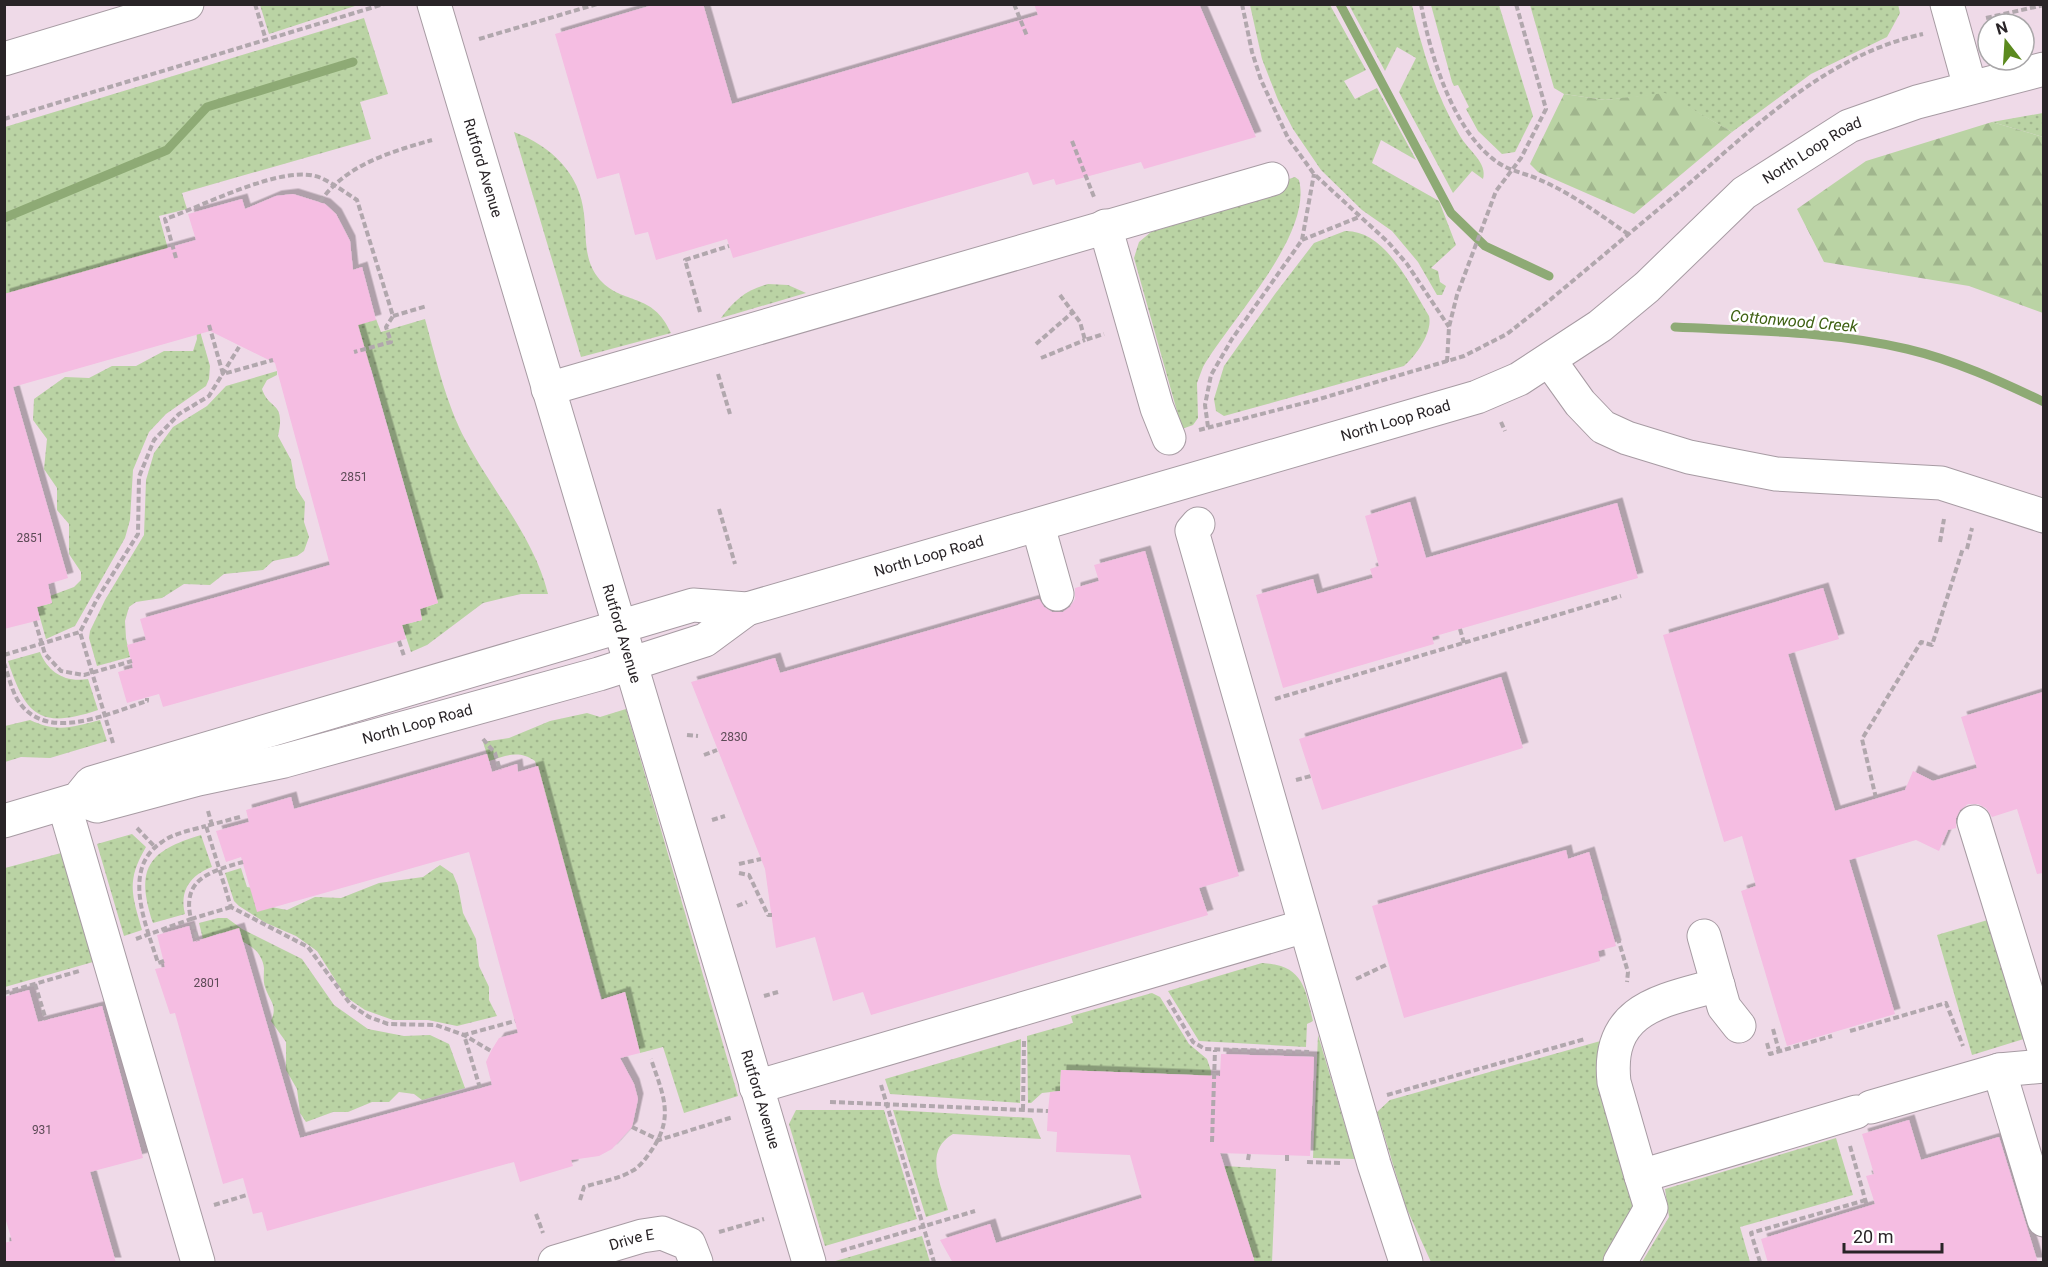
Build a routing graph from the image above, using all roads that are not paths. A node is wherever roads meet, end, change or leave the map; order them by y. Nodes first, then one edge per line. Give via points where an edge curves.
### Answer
1 (187, 4) edge
2 (434, 4) edge
3 (1947, 4) edge
4 (4, 60) edge
5 (2043, 69) edge
6 (1970, 87) junction
7 (1272, 179) dead end
8 (1105, 226) junction
9 (1550, 361) junction
10 (548, 389) junction
11 (1169, 438) road end
12 (2043, 516) edge
13 (1198, 524) dead end
14 (1038, 526) junction
15 (1057, 594) dead end
16 (747, 609) junction
17 (620, 627) junction
18 (630, 664) junction
19 (71, 802) junction
20 (4, 821) edge
21 (1974, 822) dead end
22 (1305, 926) junction
23 (1704, 936) dead end
24 (1718, 985) junction
25 (1739, 1026) dead end
26 (2043, 1049) edge
27 (2043, 1065) edge
28 (1984, 1074) junction
29 (756, 1087) junction
30 (1641, 1176) junction
31 (2043, 1220) edge
32 (1396, 1258) edge
33 (809, 1262) edge
34 (198, 1263) edge
35 (555, 1263) edge
36 (696, 1263) edge
37 (1620, 1263) edge

1 - 4 street
2 - 10 street, Rutford Avenue
3 - 6 street
5 - 6 street, North Loop Road
6 - 9 street, North Loop Road via 1849,126 1795,158 1744,193 1647,286
7 - 8 street
8 - 10 street
8 - 11 street via 1159,417
9 - 12 street via 1580,403 1603,426 1627,438 1729,467 1776,474 1941,483
9 - 14 street, North Loop Road via 1477,397
10 - 17 street, Rutford Avenue
13 - 22 street via 1192,531
14 - 15 street
14 - 16 street, North Loop Road
16 - 17 street, North Loop Road via 693,605
16 - 18 street, North Loop Road via 705,640
17 - 18 street, Rutford Avenue
17 - 19 street, North Loop Road via 91,783
18 - 19 street, North Loop Road via 284,761 97,806
18 - 29 street, Rutford Avenue
19 - 20 street, North Loop Road
19 - 34 street
21 - 26 street
22 - 29 street
22 - 32 street via 1358,1103
23 - 24 street
24 - 25 street via 1724,1007
24 - 30 street via 1661,1001 1640,1011 1622,1028 1616,1044 1614,1082
27 - 28 street
28 - 30 street
28 - 31 street
29 - 33 street, Rutford Avenue
30 - 37 street via 1651,1208
35 - 36 street, Drive E via 662,1233 689,1244

